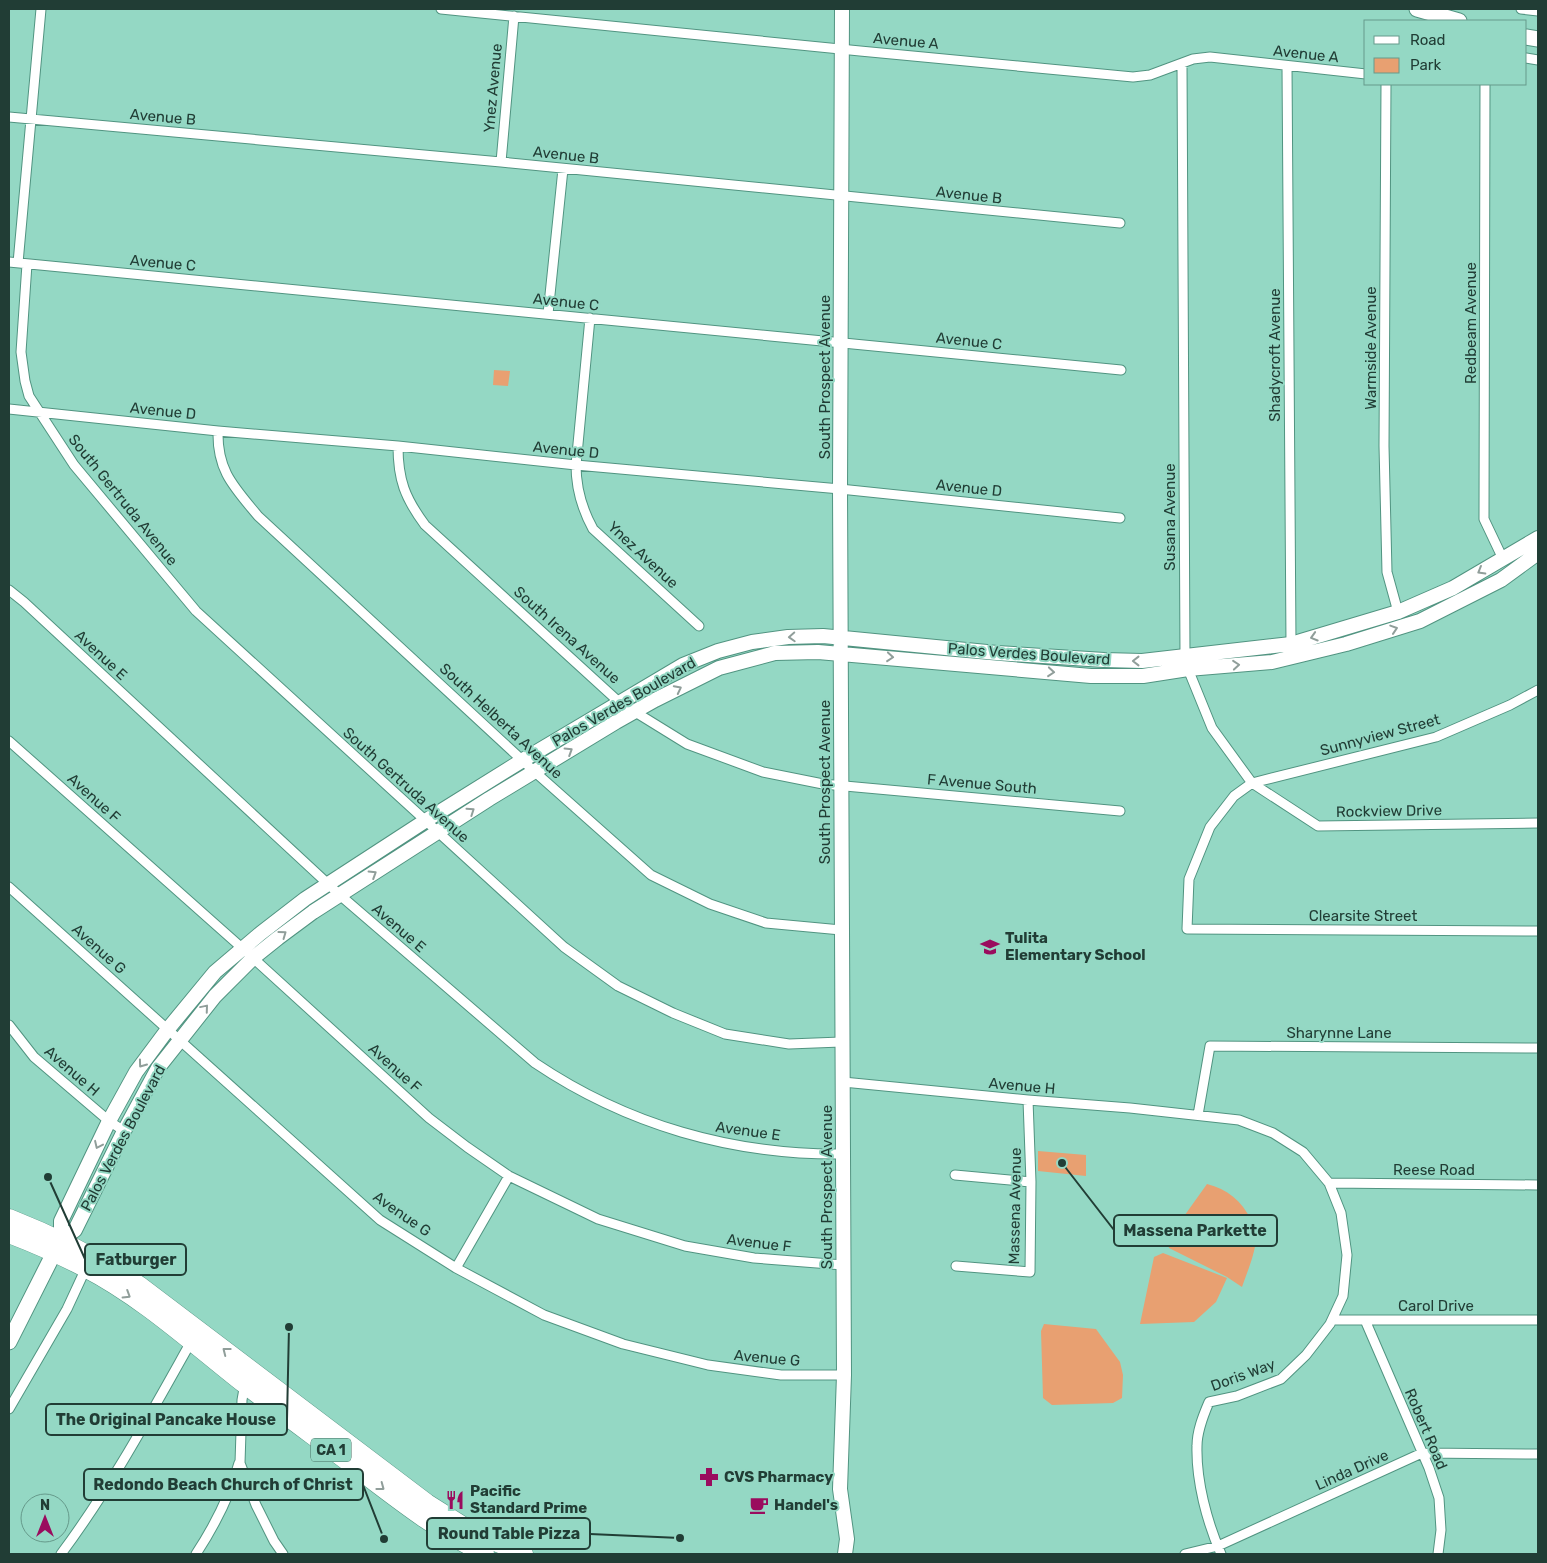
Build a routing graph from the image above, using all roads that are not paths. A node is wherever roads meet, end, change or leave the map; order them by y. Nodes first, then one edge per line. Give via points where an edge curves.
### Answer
1 (41, 9) edge
2 (441, 9) edge
3 (842, 9) edge
4 (1417, 9) edge
5 (1521, 9) edge
6 (1538, 11) edge
7 (514, 16) junction
8 (1456, 20) edge
9 (842, 49) junction
10 (1182, 64) junction
11 (1287, 66) junction
12 (1364, 74) edge
13 (1386, 85) edge
14 (1485, 85) edge
15 (9, 117) edge
16 (31, 119) junction
17 (501, 162) junction
18 (563, 169) junction
19 (841, 196) junction
20 (1120, 223) dead end
21 (18, 263) edge
22 (548, 314) junction
23 (590, 318) junction
24 (842, 342) junction
25 (1121, 370) dead end
26 (9, 409) edge
27 (38, 412) junction
28 (218, 431) junction
29 (398, 446) junction
30 (576, 465) junction
31 (840, 489) junction
32 (1120, 518) dead end
33 (1538, 538) edge
34 (1538, 553) edge
35 (1503, 559) junction
36 (1453, 588) junction
37 (9, 590) edge
38 (1460, 601) junction
39 (1398, 612) junction
40 (699, 626) dead end
41 (1346, 627) junction
42 (841, 637) junction
43 (1352, 643) junction
44 (1291, 644) junction
45 (841, 652) junction
46 (1186, 663) junction
47 (1538, 690) edge
48 (620, 702) junction
49 (635, 712) junction
50 (9, 741) edge
51 (523, 760) junction
52 (535, 772) junction
53 (1252, 783) junction
54 (841, 784) junction
55 (1120, 811) dead end
56 (425, 821) junction
57 (1538, 823) edge
58 (438, 833) junction
59 (329, 885) junction
60 (9, 887) edge
61 (341, 896) junction
62 (841, 930) junction
63 (1538, 931) edge
64 (242, 948) junction
65 (253, 958) junction
66 (9, 1025) edge
67 (168, 1029) junction
68 (179, 1040) junction
69 (841, 1042) junction
70 (1538, 1048) edge
71 (843, 1082) junction
72 (1028, 1100) junction
73 (1198, 1115) junction
74 (109, 1121) junction
75 (124, 1131) junction
76 (842, 1154) junction
77 (955, 1174) dead end
78 (509, 1176) junction
79 (1032, 1182) junction
80 (1329, 1184) junction
81 (1538, 1185) edge
82 (9, 1218) edge
83 (12, 1238) edge
84 (58, 1246) junction
85 (843, 1265) junction
86 (956, 1266) dead end
87 (86, 1268) junction
88 (456, 1268) junction
89 (1333, 1320) junction
90 (1365, 1320) junction
91 (1538, 1320) edge
92 (195, 1335) junction
93 (9, 1342) edge
94 (844, 1375) junction
95 (249, 1378) junction
96 (9, 1409) edge
97 (1422, 1453) junction
98 (1538, 1454) edge
99 (240, 1463) junction
100 (483, 1550) edge
101 (1219, 1550) edge
102 (61, 1554) edge
103 (196, 1554) edge
104 (284, 1554) edge
105 (524, 1554) edge
106 (845, 1554) edge
107 (1185, 1554) edge
108 (1438, 1554) edge

1 - 16 street, South Gertruda Avenue
2 - 7 street, Avenue A
3 - 9 main road, South Prospect Avenue
4 - 8 main road
5 - 6 street
7 - 9 street, Avenue A
7 - 17 street, Ynez Avenue
9 - 10 street, Avenue A via 1133,77
9 - 19 main road, South Prospect Avenue
10 - 11 street, Avenue A via 1210,57
10 - 46 street, Susana Avenue
11 - 12 street, Avenue A
11 - 44 street, Shadycroft Avenue
13 - 39 street, Warmside Avenue via 1384,446 1387,572
14 - 35 street, Redbeam Avenue via 1484,519
15 - 16 street, Avenue B
16 - 17 street, Avenue B
16 - 21 street, South Gertruda Avenue
17 - 18 street, Avenue B
18 - 19 street, Avenue B
18 - 22 street
19 - 20 street, Avenue B
19 - 24 main road, South Prospect Avenue
21 - 22 street, Avenue C
21 - 27 street, South Gertruda Avenue via 21,352 29,396
22 - 23 street, Avenue C
23 - 24 street, Avenue C
23 - 30 street, Ynez Avenue
24 - 25 street, Avenue C
24 - 31 main road, South Prospect Avenue
26 - 27 street, Avenue D
27 - 28 street, Avenue D
27 - 56 street, South Gertruda Avenue via 74,466 196,611
28 - 29 street, Avenue D
28 - 51 street, South Helberta Avenue via 222,468 258,516
29 - 30 street, Avenue D
29 - 48 street, South Irena Avenue via 402,486 426,525
30 - 31 street, Avenue D
30 - 40 street, Ynez Avenue via 581,501 594,529
31 - 32 street, Avenue D
31 - 42 main road, South Prospect Avenue
33 - 35 main road, Palos Verdes Boulevard
34 - 38 main road, Palos Verdes Boulevard via 1501,580
35 -> 36 main road, Palos Verdes Boulevard
36 - 38 main road
36 - 39 main road, Palos Verdes Boulevard
37 - 59 street, Avenue E
43 -> 38 main road, Palos Verdes Boulevard via 1420,621
39 - 41 main road, Palos Verdes Boulevard
41 - 43 main road
41 -> 44 main road, Palos Verdes Boulevard
42 - 45 main road, South Prospect Avenue
46 -> 42 main road, Palos Verdes Boulevard via 997,652
42 -> 48 main road, Palos Verdes Boulevard via 788,637 718,651 683,665
46 -> 43 main road, Palos Verdes Boulevard via 1272,662
44 - 46 main road, Palos Verdes Boulevard
45 -> 46 main road, Palos Verdes Boulevard via 1091,676 1143,676
49 -> 45 main road, Palos Verdes Boulevard via 719,668 775,653
45 - 54 main road, South Prospect Avenue
46 - 53 street, Susana Avenue via 1212,728
47 - 53 street, Sunnyview Street via 1436,737
48 - 49 street, South Irena Avenue
48 - 51 main road, Palos Verdes Boulevard
52 -> 49 main road, Palos Verdes Boulevard
49 - 54 street, South Irena Avenue via 686,744 763,772 823,784
50 - 64 street, Avenue F
51 - 52 street, South Helberta Avenue
51 - 56 main road, Palos Verdes Boulevard
58 -> 52 main road, Palos Verdes Boulevard
52 - 62 street, South Helberta Avenue via 651,875 710,904 766,923
53 - 57 street, Rockview Drive via 1318,826
53 - 63 street, Clearsite Street via 1234,796 1210,827 1189,879 1187,929
54 - 55 street, F Avenue South
54 - 62 main road, South Prospect Avenue
56 - 58 street, South Gertruda Avenue
56 - 59 main road, Palos Verdes Boulevard
61 -> 58 main road, Palos Verdes Boulevard
58 - 69 street, South Gertruda Avenue via 564,947 618,986 726,1034 789,1044
59 - 61 street, Avenue E
59 - 64 main road, Palos Verdes Boulevard via 305,899
60 - 67 street, Avenue G
65 -> 61 main road, Palos Verdes Boulevard via 306,917
61 - 76 street, Avenue E via 535,1063 560,1080 622,1111 721,1143
62 - 69 main road, South Prospect Avenue
64 - 65 street, Avenue F
64 - 67 main road, Palos Verdes Boulevard via 215,972
68 -> 65 main road, Palos Verdes Boulevard via 215,996
65 - 78 street, Avenue F via 429,1118
66 - 74 street, Avenue H via 34,1057
67 - 68 street, Avenue G
67 -> 74 main road, Palos Verdes Boulevard via 136,1072
68 - 75 main road, Palos Verdes Boulevard via 158,1068
68 - 88 street, Avenue G via 380,1220
69 - 71 main road, South Prospect Avenue
70 - 73 street, Sharynne Lane via 1210,1046
71 - 72 street, Avenue H
71 - 76 main road, South Prospect Avenue
72 - 73 street, Avenue H
72 - 79 street, Massena Avenue
73 - 80 street, Doris Way via 1239,1120 1273,1133 1303,1152
74 - 75 street, Avenue H
74 -> 84 main road, Palos Verdes Boulevard via 60,1224
75 - 84 main road, Palos Verdes Boulevard via 75,1230
76 - 85 main road, South Prospect Avenue
77 - 79 street
78 - 85 street, Avenue F via 598,1219 684,1246 754,1258
78 - 88 street
79 - 86 street, Massena Avenue via 1030,1272
80 - 81 street, Reese Road
80 - 89 street, Doris Way via 1341,1212 1347,1256 1343,1296
82 - 84 highway, CA 1
83 - 84 highway, CA 1
84 - 87 highway, CA 1
84 - 92 highway, CA 1 via 94,1257 140,1285
84 - 93 main road, Palos Verdes Boulevard
85 - 94 main road, South Prospect Avenue
87 -> 92 highway, CA 1
87 - 96 street
88 - 94 street, Avenue G via 544,1315 623,1344 708,1365 781,1375
89 - 90 street, Carol Drive
89 - 101 street, Doris Way via 1306,1355 1281,1379 1237,1396 1209,1402 1199,1428 1197,1446 1201,1493
90 - 91 street, Carol Drive
90 - 97 street, Robert Road
92 - 95 highway, CA 1
92 - 102 street via 105,1492
94 - 106 main road, South Prospect Avenue via 840,1489 846,1532
95 - 99 street via 242,1400
95 - 100 highway, CA 1 via 419,1515
97 - 98 street, Linda Drive
97 - 101 street, Linda Drive
97 - 108 street, Robert Road via 1439,1498 1441,1530
99 - 103 street via 223,1510
99 - 104 street via 256,1505
100 - 105 highway, CA 1
101 - 107 street, Linda Drive

